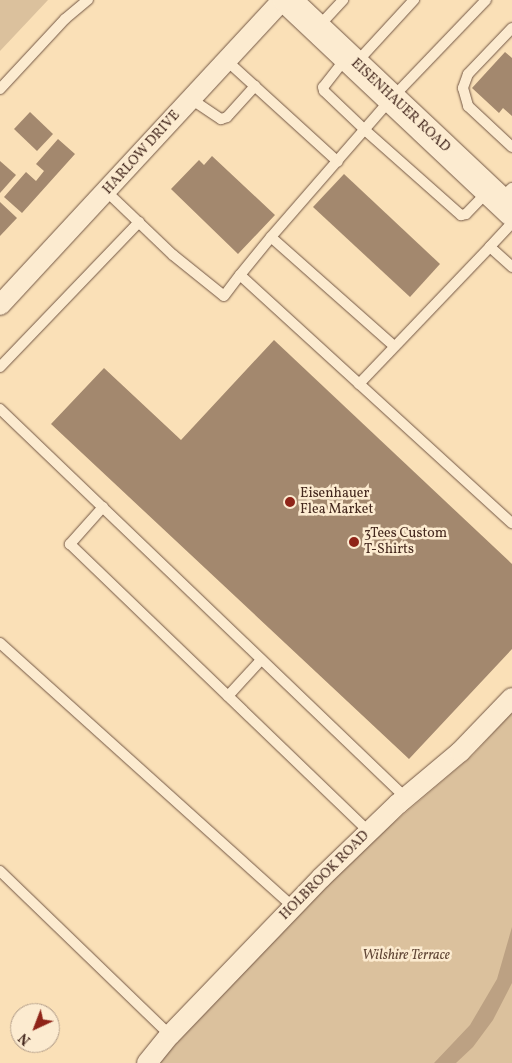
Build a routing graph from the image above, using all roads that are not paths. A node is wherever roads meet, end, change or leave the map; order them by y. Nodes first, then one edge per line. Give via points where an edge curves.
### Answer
1 (88, 0) edge
2 (282, 0) edge
3 (287, 0) edge
4 (343, 0) edge
5 (414, 0) edge
6 (486, 0) edge
7 (317, 28) junction
8 (512, 28) edge
9 (226, 60) junction
10 (351, 60) junction
11 (255, 86) junction
12 (0, 89) edge
13 (392, 98) junction
14 (191, 99) junction
15 (366, 131) junction
16 (512, 147) edge
17 (338, 162) junction
18 (107, 192) junction
19 (505, 202) edge
20 (139, 222) junction
21 (271, 237) junction
22 (490, 247) junction
23 (512, 267) edge
24 (240, 275) junction
25 (0, 305) edge
26 (394, 346) junction
27 (0, 366) edge
28 (359, 384) junction
29 (0, 409) edge
30 (103, 508) junction
31 (512, 523) edge
32 (0, 643) edge
33 (261, 660) junction
34 (228, 696) junction
35 (512, 698) edge
36 (406, 798) junction
37 (369, 832) junction
38 (0, 871) edge
39 (293, 907) junction
40 (170, 1035) junction
41 (147, 1063) edge

1 - 12 lane via 65,19
2 - 9 street, HARLOW DRIVE
3 - 7 main road, EISENHAUER ROAD
4 - 7 lane
5 - 10 lane
6 - 13 lane
7 - 10 main road, EISENHAUER ROAD
8 - 16 lane via 468,74 462,88 468,106
9 - 11 lane
9 - 14 street, HARLOW DRIVE
10 - 13 main road, EISENHAUER ROAD
10 - 15 lane via 323,87
11 - 14 lane via 227,117 221,119
11 - 17 lane
13 - 15 lane
13 - 19 main road, EISENHAUER ROAD
14 - 18 street, HARLOW DRIVE
15 - 17 lane
15 - 19 lane via 461,215
17 - 21 lane
18 - 20 lane
18 - 25 street, HARLOW DRIVE
19 - 22 lane
20 - 24 lane via 224,296
20 - 27 lane
21 - 24 lane
21 - 26 lane
22 - 23 lane
22 - 26 lane
24 - 28 lane
26 - 28 lane
28 - 31 lane
29 - 30 lane
30 - 33 lane
30 - 34 lane via 70,544
32 - 39 lane
33 - 34 lane
33 - 36 lane
34 - 37 lane
35 - 36 street, HOLBROOK ROAD via 460,752
36 - 37 street, HOLBROOK ROAD
37 - 39 street, HOLBROOK ROAD
38 - 40 lane
39 - 40 street, HOLBROOK ROAD
40 - 41 street, HOLBROOK ROAD

